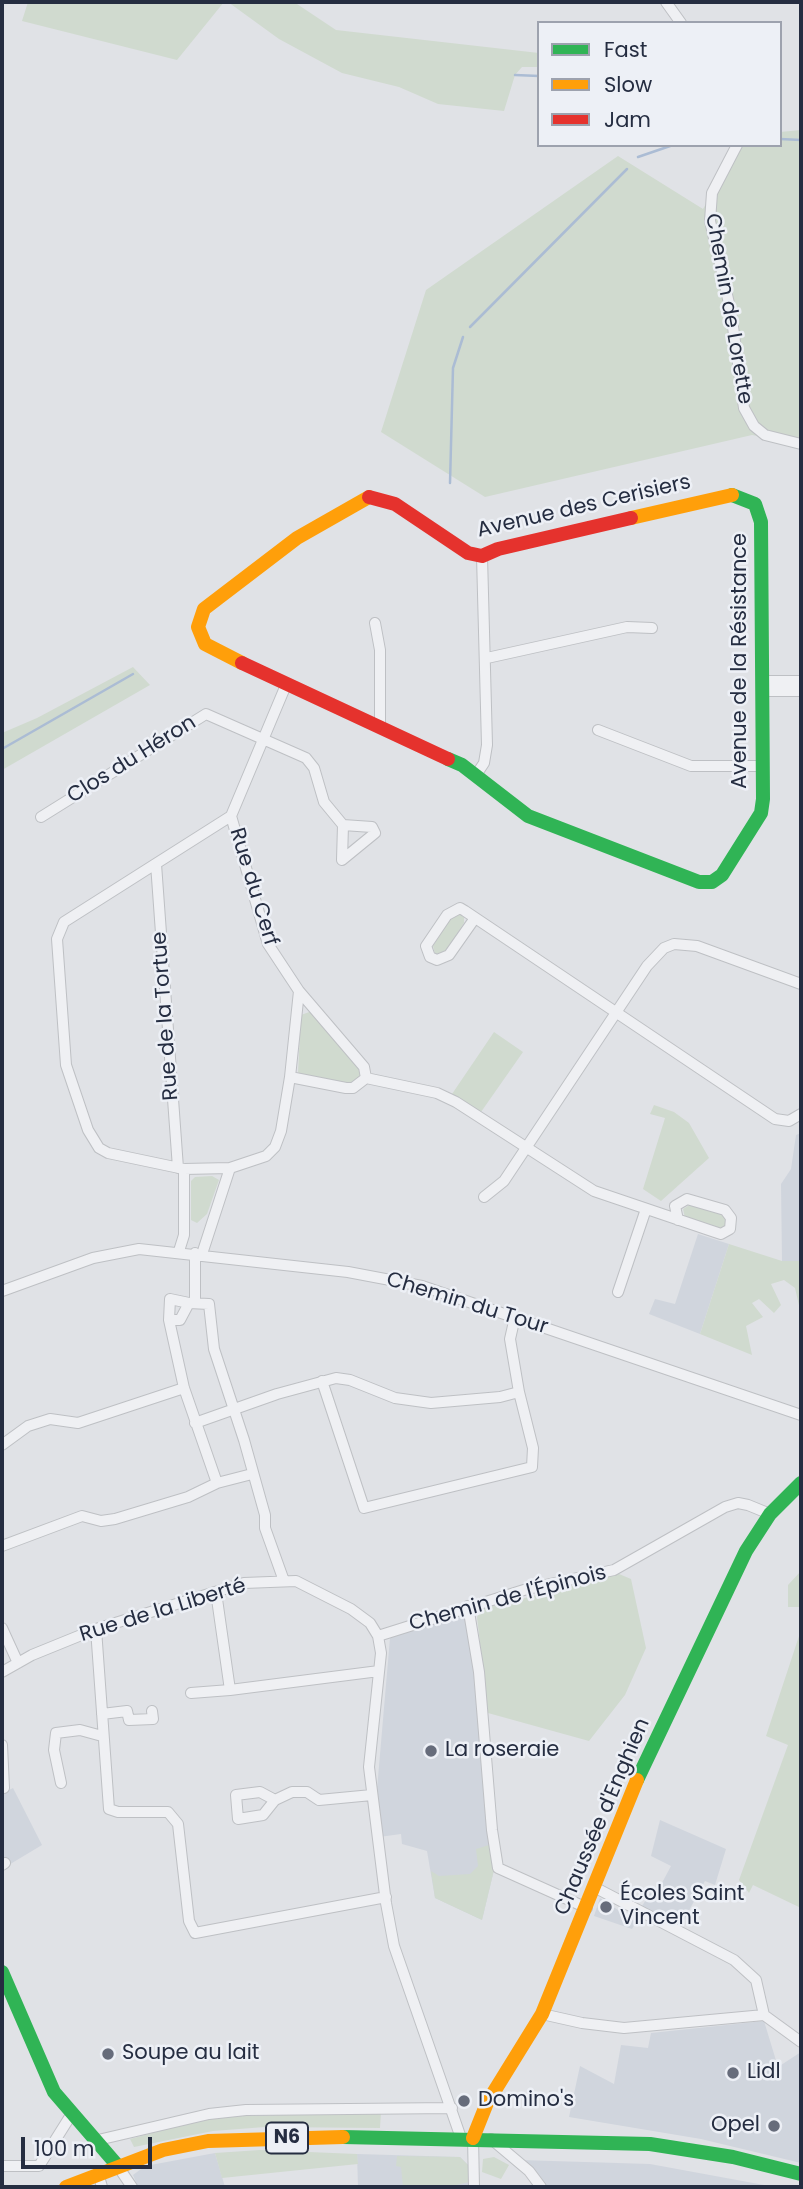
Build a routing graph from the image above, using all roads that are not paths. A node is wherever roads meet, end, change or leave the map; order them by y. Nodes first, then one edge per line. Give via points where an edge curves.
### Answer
1 (666, 2) edge
2 (680, 21) edge
3 (736, 147) edge
4 (801, 444) edge
5 (732, 495) joint
6 (482, 556) junction
7 (376, 623) dead end
8 (652, 628) dead end
9 (487, 658) junction
10 (801, 681) edge
11 (286, 685) junction
12 (763, 686) junction
13 (801, 691) edge
14 (380, 727) junction
15 (598, 730) dead end
16 (263, 739) junction
17 (763, 766) junction
18 (476, 775) junction
19 (231, 816) junction
20 (41, 817) dead end
21 (343, 825) dead end
22 (156, 864) junction
23 (475, 918) junction
24 (801, 984) edge
25 (299, 991) junction
26 (617, 1013) junction
27 (290, 1077) junction
28 (366, 1077) junction
29 (801, 1114) edge
30 (526, 1148) junction
31 (181, 1168) junction
32 (230, 1168) junction
33 (484, 1197) dead end
34 (646, 1209) junction
35 (678, 1220) junction
36 (179, 1251) junction
37 (199, 1254) junction
38 (2, 1291) edge
39 (618, 1292) dead end
40 (192, 1303) junction
41 (515, 1317) junction
42 (169, 1320) junction
43 (322, 1381) junction
44 (184, 1388) junction
45 (519, 1392) junction
46 (233, 1409) junction
47 (801, 1415) edge
48 (195, 1423) junction
49 (2, 1445) edge
50 (252, 1474) junction
51 (217, 1483) junction
52 (801, 1483) edge
53 (770, 1514) junction
54 (2, 1546) edge
55 (284, 1581) junction
56 (216, 1592) junction
57 (468, 1606) junction
58 (2, 1628) edge
59 (96, 1629) junction
60 (378, 1636) junction
61 (18, 1664) junction
62 (379, 1671) junction
63 (2, 1672) edge
64 (230, 1690) junction
65 (191, 1693) dead end
66 (152, 1711) dead end
67 (102, 1714) junction
68 (102, 1736) junction
69 (2, 1745) edge
70 (61, 1783) dead end
71 (4, 1788) dead end
72 (372, 1795) junction
73 (275, 1800) dead end
74 (594, 1887) junction
75 (386, 1897) junction
76 (587, 1908) junction
77 (2, 1972) edge
78 (542, 2014) junction
79 (764, 2015) junction
80 (801, 2042) edge
81 (452, 2108) junction
82 (71, 2115) junction
83 (467, 2138) junction
84 (491, 2139) junction
85 (98, 2140) junction
86 (117, 2165) junction
87 (2, 2166) edge
88 (801, 2174) edge
89 (100, 2180) edge
90 (66, 2187) edge
91 (132, 2187) edge
92 (474, 2187) edge
93 (541, 2187) edge

1 - 2 street
3 - 4 street, Chemin de Lorette via 712,193 710,220 731,312 744,408 765,435
5 - 6 main road, Avenue des Cerisiers
5 - 12 main road, Avenue de la Résistance via 749,499 759,511
6 - 9 street
6 - 11 main road, Avenue des Cerisiers via 468,553 395,504 378,498 359,501 315,525 199,617 205,644
7 - 14 street
8 - 9 street via 627,627
9 - 18 street via 487,745
10 - 12 street, Avenue de la Résistance
11 - 14 main road
11 - 16 street
12 - 13 street, Avenue de la Résistance
12 - 17 main road, Avenue de la Résistance
14 - 18 main road
15 - 17 street via 691,766
16 - 19 street
16 - 20 street, Clos du Héron via 206,714
16 - 21 street via 311,762 324,803
17 - 18 main road, Avenue de la Résistance via 761,814 722,875 712,882 699,882 528,816
19 - 22 street
19 - 25 street, Rue du Cerf via 261,928
22 - 31 street, Rue de la Tortue
22 - 31 street via 64,922 57,939 66,1065 92,1141 108,1153
23 - 23 street via 460,908 453,909 426,946 430,957 443,960 449,955
23 - 26 street
24 - 26 street via 697,946 674,944 654,957
25 - 27 street
25 - 28 street, Rue du Cerf via 364,1067
26 - 29 street via 775,1119 789,1121
26 - 30 street
27 - 28 street via 346,1088
27 - 32 street via 275,1147 266,1156
28 - 30 street via 438,1093
30 - 33 street via 504,1181
30 - 34 street via 581,1186
31 - 32 street
31 - 36 street, Rue de la Tortue via 184,1235
32 - 37 street
34 - 35 street
34 - 39 street
35 - 35 street via 675,1206 687,1199 725,1210 731,1218 730,1229 721,1234
36 - 37 street, Chemin du Tour
36 - 38 street, Chemin du Tour via 115,1252
37 - 40 street
37 - 41 street, Chemin du Tour via 390,1279
40 - 42 street via 180,1320
40 - 42 street via 170,1298
40 - 46 street via 209,1304 214,1349
41 - 45 street via 510,1339
41 - 47 street, Chemin du Tour
42 - 44 street
43 - 45 street via 350,1380 395,1398 431,1403
43 - 45 street via 363,1508 532,1467 533,1448
43 - 46 street
44 - 48 street
44 - 49 street via 78,1423 50,1419 28,1426
46 - 48 street
46 - 50 street
48 - 51 street
50 - 51 street
50 - 55 street
51 - 54 street via 171,1503 115,1519 82,1516
52 - 53 main road, Chaussée d'Enghien
53 - 57 street, Chemin de l'Épinois via 738,1503 614,1570
53 - 74 main road, Chaussée d'Enghien via 746,1551 640,1772
55 - 56 street, Rue de la Liberté via 244,1583
55 - 60 street, Rue de la Liberté via 296,1581 351,1609 370,1623
56 - 59 street, Rue de la Liberté
56 - 64 street
57 - 60 street, Chemin de l'Épinois
57 - 76 street via 498,1868
58 - 61 street
59 - 61 street, Rue de la Liberté
59 - 67 street
60 - 62 street
61 - 63 street, Rue de la Liberté
62 - 64 street
62 - 72 street via 369,1767
64 - 65 street
66 - 67 street via 153,1719 129,1720 127,1711
67 - 68 street
68 - 70 street via 80,1730 56,1733 54,1750
68 - 75 street via 109,1809 168,1812 178,1824 189,1921 195,1933
69 - 71 street
72 - 73 street via 319,1800 307,1792 292,1792
72 - 75 street
74 - 76 main road, Chaussée d'Enghien
74 - 79 street via 748,1971 761,1991
75 - 81 street via 394,1946
76 - 78 main road, Chaussée d'Enghien
77 - 82 main road via 43,2068
78 - 79 street via 624,2028
78 - 83 main road, Chaussée d'Enghien
79 - 80 street
81 - 83 street
81 - 85 street via 246,2110
82 - 85 main road
82 - 87 street via 40,2166
83 - 84 main road, N6
83 - 86 main road, N6 via 236,2139 163,2150
83 - 92 street
84 - 88 main road, N6 via 650,2144
84 - 93 street
85 - 86 main road
86 - 89 main road, N6
86 - 91 street
89 - 90 main road, N6

